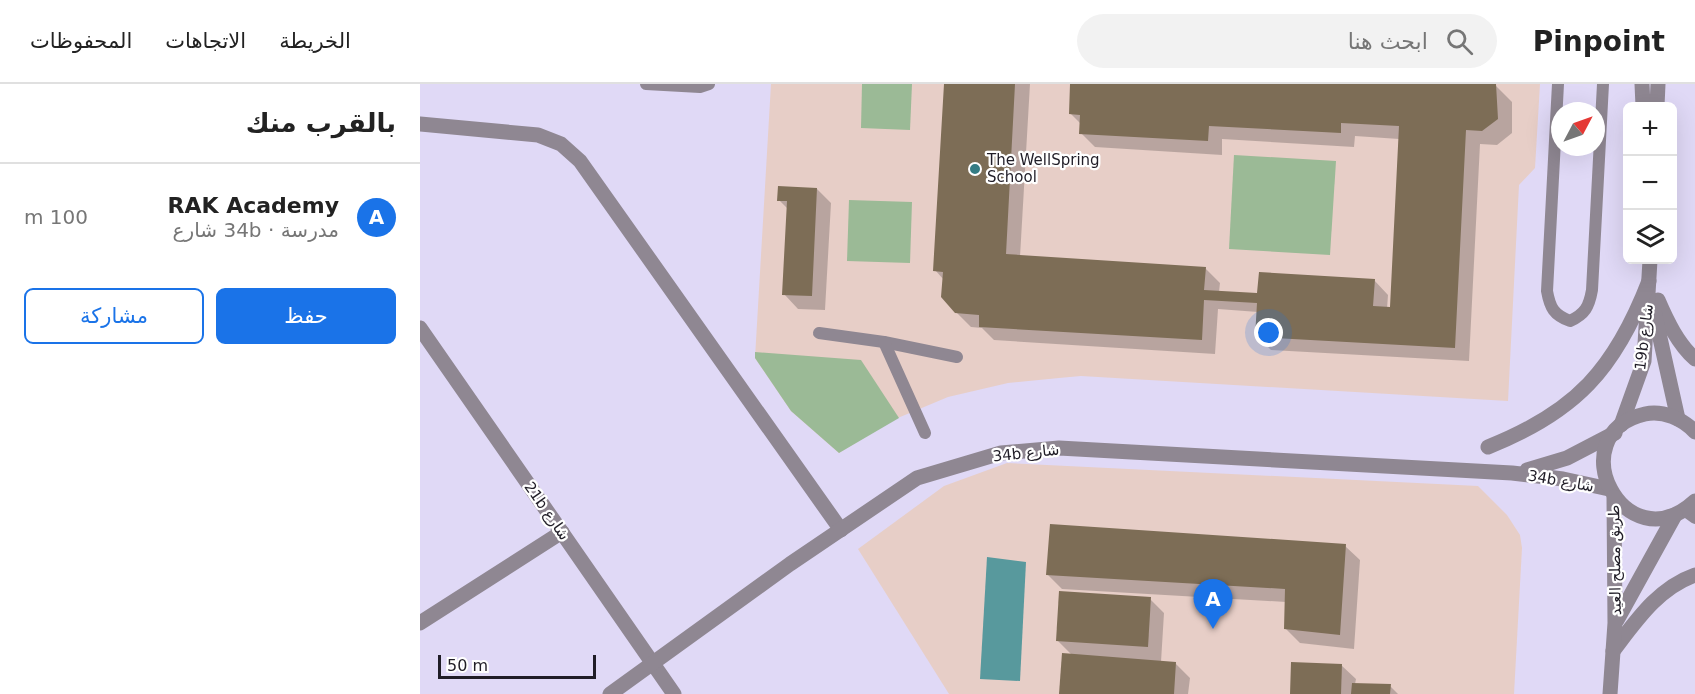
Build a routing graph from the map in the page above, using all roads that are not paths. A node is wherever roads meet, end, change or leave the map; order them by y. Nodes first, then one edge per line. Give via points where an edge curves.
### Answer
1 (646, 84) edge
2 (709, 84) edge
3 (1558, 84) edge
4 (1603, 84) edge
5 (1642, 84) edge
6 (1658, 84) edge
7 (1643, 102) edge
8 (1657, 102) edge
9 (420, 124) edge
10 (1650, 264) edge
11 (1650, 281) junction
12 (420, 328) edge
13 (819, 333) dead end
14 (884, 342) junction
15 (957, 357) dead end
16 (1695, 359) edge
17 (1688, 424) edge
18 (1618, 429) junction
19 (926, 433) dead end
20 (1488, 447) dead end
21 (1512, 473) junction
22 (1612, 493) junction
23 (1687, 511) edge
24 (841, 530) junction
25 (562, 532) junction
26 (1695, 575) edge
27 (420, 623) edge
28 (1615, 623) junction
29 (1613, 651) junction
30 (653, 664) junction
31 (610, 694) edge
32 (674, 694) edge
33 (1610, 694) edge

1 - 2 lane
3 - 4 lane via 1547,291 1549,306 1557,317 1570,321 1583,315 1592,290
5 - 7 street
6 - 8 street
9 - 24 street via 538,135 561,144 580,161
10 - 11 street, 19b شارع
11 - 16 street via 1668,322
11 - 17 street, 19b شارع via 1662,353
11 - 18 street, 19b شارع via 1644,361
11 - 20 street via 1623,341 1581,393 1528,431
12 - 25 street, 21b شارع
13 - 14 lane
14 - 15 lane
14 - 19 lane
17 - 18 street, 34b شارع via 1664,414 1647,414
18 - 21 street, 34b شارع via 1567,458
18 - 22 street, 19b شارع via 1604,454 1603,468
21 - 22 street, 34b شارع via 1563,479
21 - 24 street, 34b شارع via 1059,448 1001,453 917,478
22 - 23 street via 1634,514 1649,518
22 - 28 street, طريق مصلح العيد
23 - 28 street, طريق مصلح العيد
24 - 30 street, 34b شارع
25 - 27 street
25 - 30 street, 21b شارع
26 - 29 street via 1660,595
28 - 29 street, طريق مصلح العيد
29 - 33 street, طريق مصلح العيد
30 - 31 street, 34b شارع
30 - 32 street, 21b شارع

